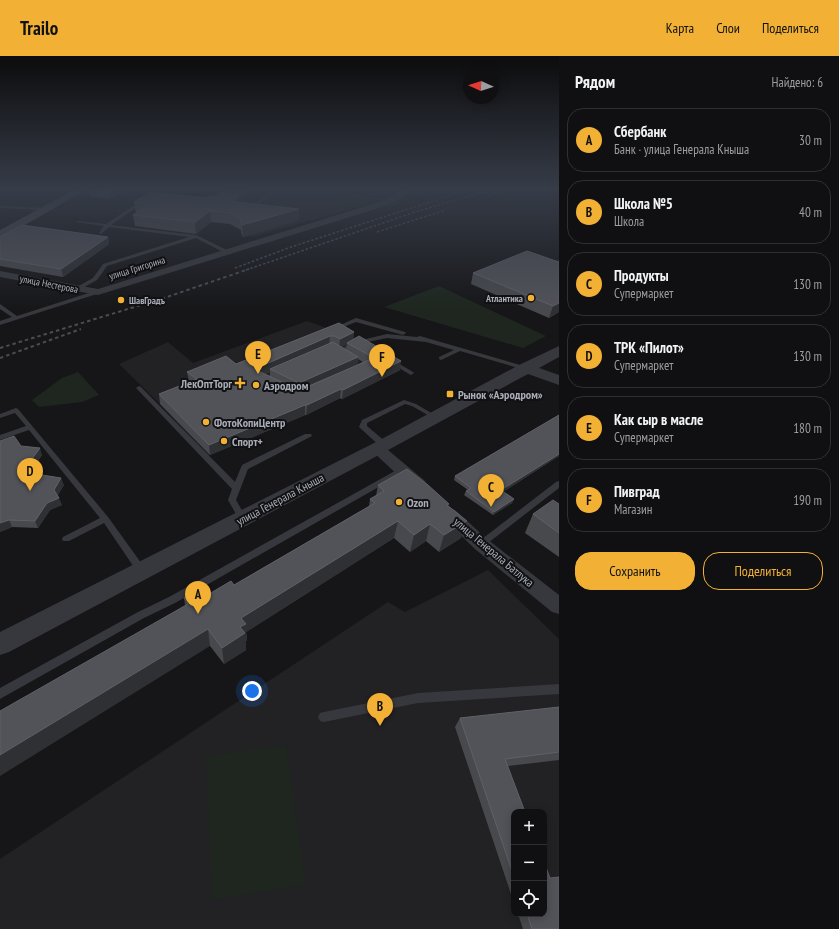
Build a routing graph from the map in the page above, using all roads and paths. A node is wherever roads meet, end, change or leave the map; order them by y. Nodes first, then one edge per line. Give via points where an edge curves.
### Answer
1 (9, 230) edge
2 (104, 230) edge
3 (146, 230) edge
4 (297, 230) edge
5 (101, 233) dead end
6 (0, 235) edge
7 (196, 236) junction
8 (227, 252) junction
9 (559, 261) edge
10 (559, 269) edge
11 (0, 274) edge
12 (77, 290) junction
13 (98, 292) junction
14 (0, 306) edge
15 (16, 318) junction
16 (0, 323) edge
17 (325, 333) edge
18 (425, 340) junction
19 (358, 342) junction
20 (365, 346) edge
21 (460, 349) junction
22 (325, 351) edge
23 (559, 351) edge
24 (339, 352) junction
25 (345, 356) edge
26 (385, 357) edge
27 (441, 358) dead end
28 (525, 368) junction
29 (411, 373) dead end
30 (559, 380) edge
31 (139, 388) dead end
32 (0, 416) edge
33 (435, 417) junction
34 (30, 427) junction
35 (308, 436) dead end
36 (0, 438) edge
37 (380, 446) junction
38 (402, 470) junction
39 (559, 484) edge
40 (236, 488) junction
41 (243, 518) junction
42 (105, 519) junction
43 (66, 539) dead end
44 (482, 544) junction
45 (141, 570) junction
46 (559, 606) edge
47 (0, 644) edge
48 (559, 689) edge
49 (0, 694) edge
50 (324, 717) dead end

1 - 6 main road
2 - 5 lane
3 - 7 lane
4 - 8 street, улица Григорина
7 - 8 lane
7 - 12 lane via 105,265 95,279
8 - 13 street, улица Григорина
9 - 10 lane via 551,265
11 - 12 street, улица Нестерова
12 - 13 street, улица Нестерова
13 - 15 lane
14 - 15 lane
15 - 16 lane
17 - 18 lane via 356,320
18 - 19 lane via 386,336
18 - 21 lane
19 - 20 lane
19 - 24 lane
21 - 27 lane
21 - 28 lane
22 - 24 lane via 332,348
23 - 28 street, улица Генерала Кныша
24 - 25 lane
26 - 29 lane
28 - 30 street
28 - 33 street, улица Генерала Кныша
31 - 40 lane
32 - 34 lane via 16,410
33 - 37 street, улица Генерала Кныша
33 - 37 lane via 404,402 364,422 363,427
34 - 36 lane
34 - 42 lane
35 - 40 lane via 245,467
37 - 38 street, улица Генерала Батлука
37 - 41 street, улица Генерала Кныша
38 - 44 street, улица Генерала Батлука
38 - 49 lane
39 - 44 lane
40 - 41 lane via 232,500
41 - 45 street, улица Генерала Кныша
42 - 43 lane
42 - 45 lane
44 - 46 street, улица Генерала Батлука
45 - 47 street, улица Генерала Кныша
48 - 50 lane via 418,698

